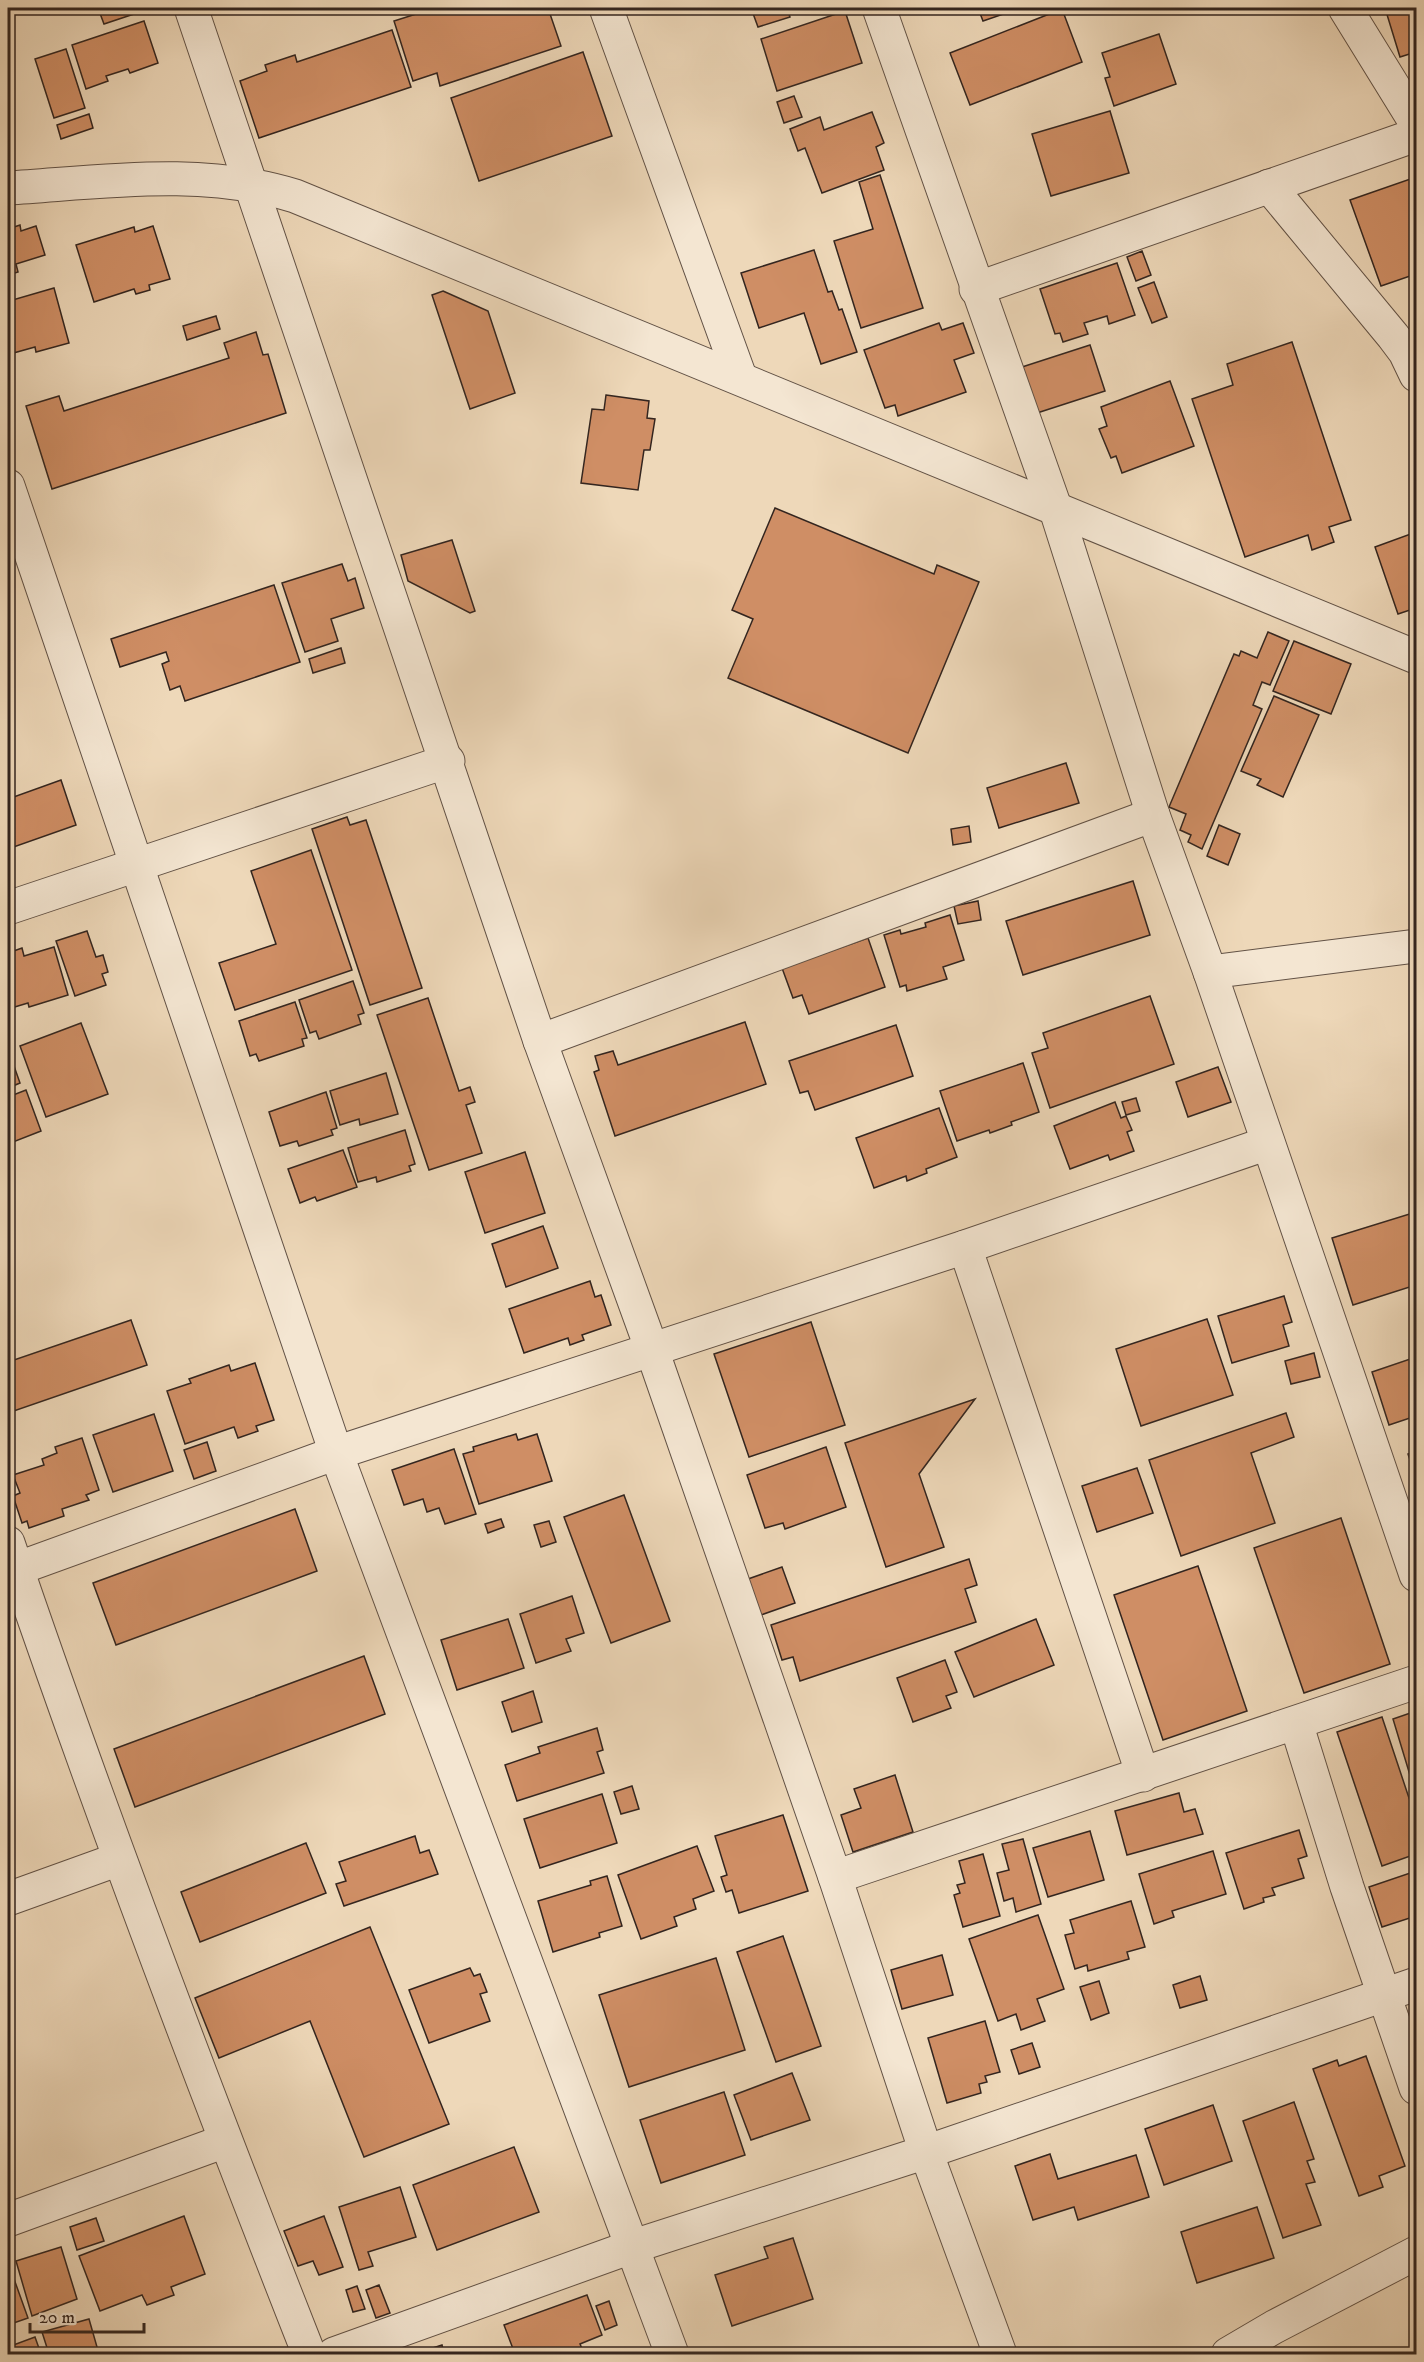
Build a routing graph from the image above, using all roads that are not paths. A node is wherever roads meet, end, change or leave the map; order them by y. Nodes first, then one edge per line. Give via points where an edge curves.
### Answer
1 (191, 8) edge
2 (606, 8) edge
3 (879, 8) edge
4 (1345, 8) edge
5 (1416, 123) edge
6 (1416, 135) edge
7 (250, 185) junction
8 (1269, 186) junction
9 (8, 188) edge
10 (976, 289) junction
11 (1416, 375) edge
12 (740, 377) junction
13 (8, 486) edge
14 (1056, 510) junction
15 (1416, 657) edge
16 (448, 761) junction
17 (1153, 814) junction
18 (134, 864) junction
19 (8, 908) edge
20 (1416, 946) edge
21 (1210, 972) junction
22 (540, 1041) junction
23 (1268, 1143) junction
24 (965, 1247) junction
25 (652, 1350) junction
26 (336, 1453) junction
27 (10, 1561) edge
28 (1416, 1575) edge
29 (1416, 1682) edge
30 (1296, 1723) junction
31 (1143, 1775) junction
32 (119, 1859) junction
33 (835, 1877) junction
34 (8, 1899) edge
35 (1416, 1984) edge
36 (1385, 1995) junction
37 (1416, 2088) edge
38 (225, 2141) junction
39 (926, 2152) junction
40 (8, 2220) edge
41 (631, 2247) junction
42 (1416, 2253) edge
43 (309, 2355) edge
44 (334, 2355) edge
45 (672, 2355) edge
46 (1000, 2355) edge
47 (1228, 2355) edge

1 - 7 street
2 - 12 street
3 - 10 street
4 - 5 street
6 - 8 street
7 - 9 street via 208,178 175,178
7 - 12 street via 296,196
7 - 16 street
8 - 10 street
8 - 11 street via 1405,351
10 - 14 street
12 - 14 street
13 - 18 street
14 - 15 street
14 - 17 street
16 - 18 street
16 - 22 street
17 - 21 street
17 - 22 street
18 - 19 street
18 - 26 street
20 - 21 street
21 - 23 street
22 - 25 street
23 - 24 street
23 - 28 street
24 - 25 street
24 - 31 street
25 - 26 street
25 - 33 street
26 - 27 street
26 - 41 street
27 - 32 street
29 - 30 street
30 - 31 street
30 - 36 street
31 - 33 street
32 - 34 street
32 - 38 street
33 - 39 street
35 - 36 street
36 - 37 street
36 - 39 street
38 - 40 street
38 - 43 street
39 - 41 street
39 - 46 street
41 - 44 street
41 - 45 street
42 - 47 street

